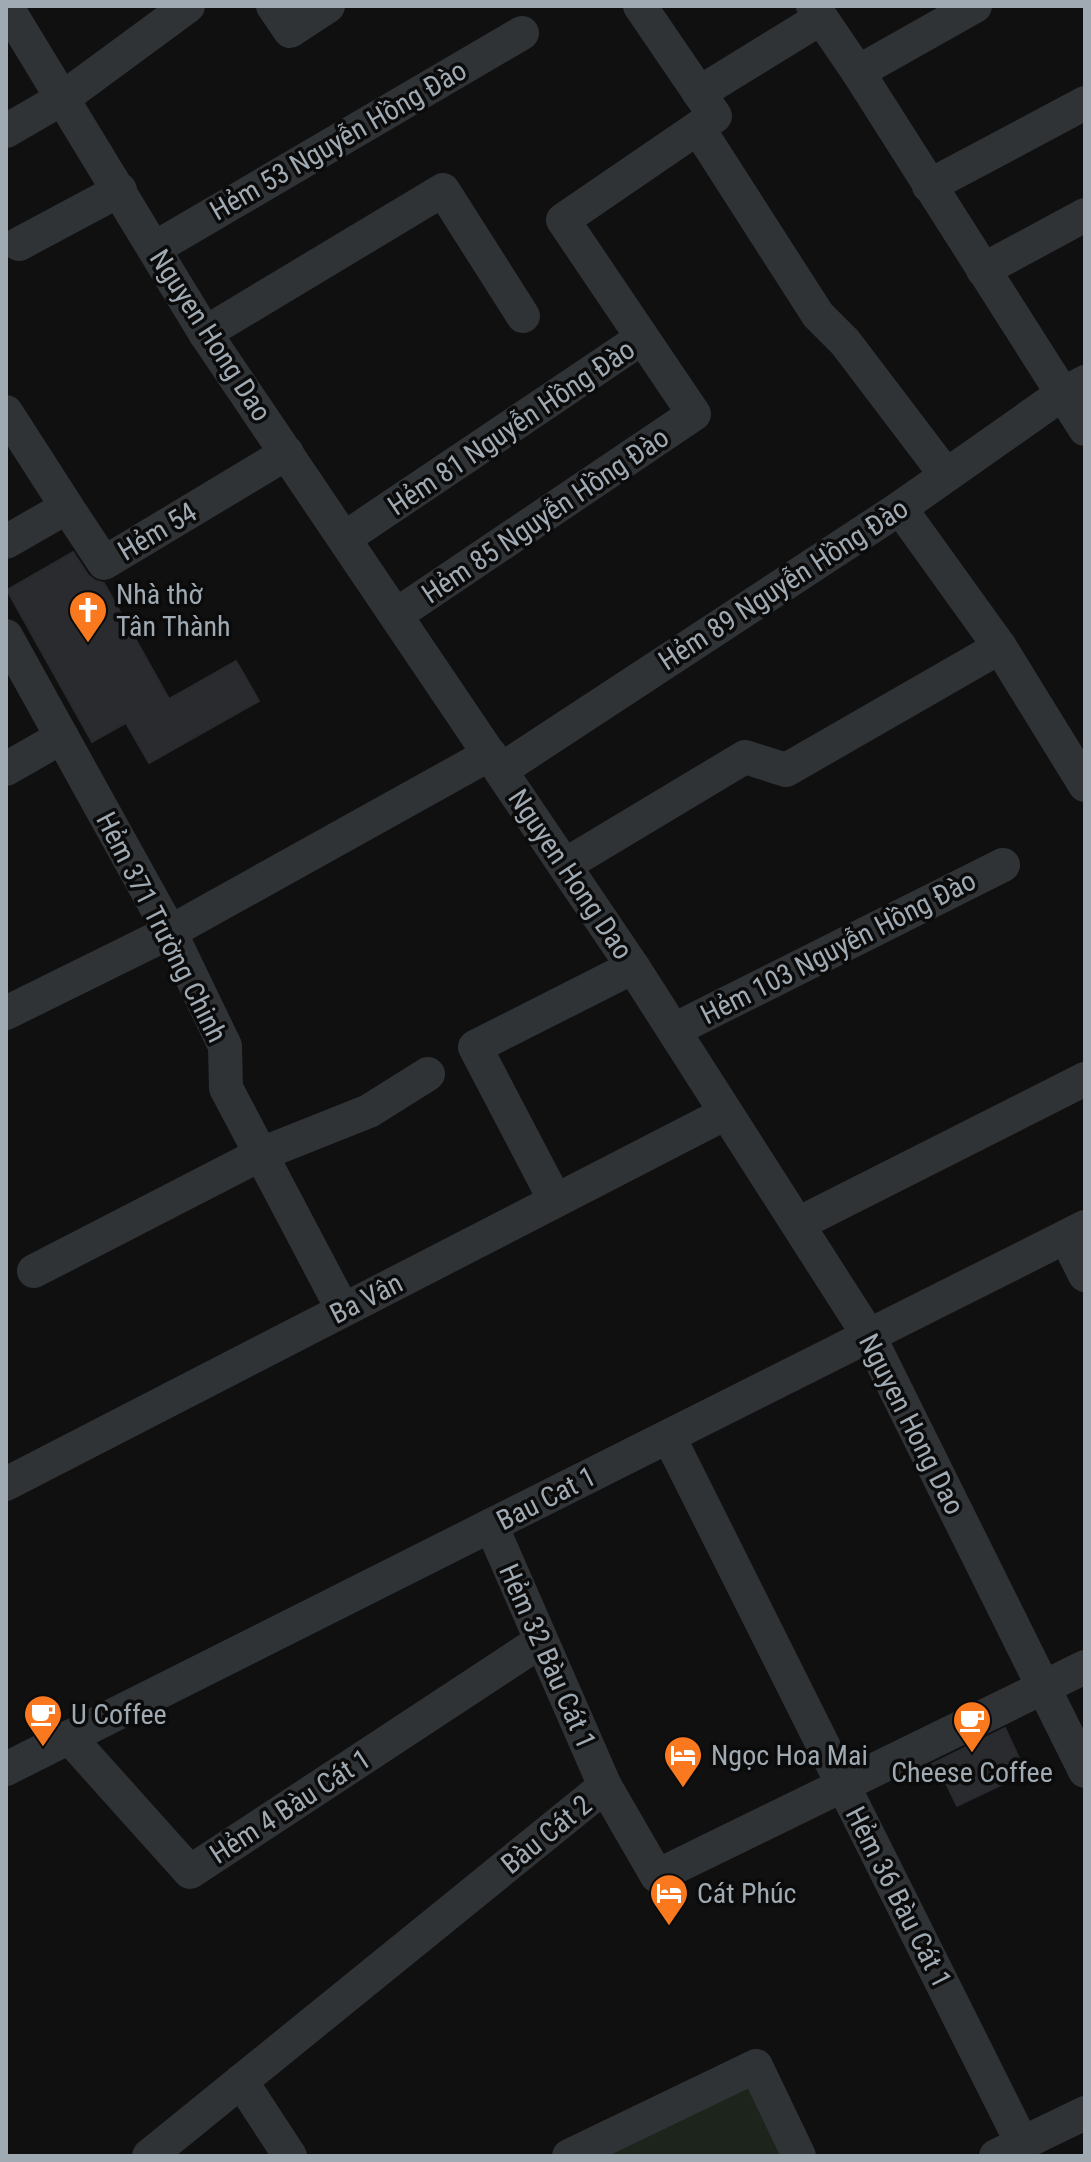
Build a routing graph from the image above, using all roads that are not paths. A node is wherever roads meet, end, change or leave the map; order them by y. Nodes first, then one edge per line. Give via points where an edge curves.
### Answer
1 (6, 6) edge
2 (188, 6) edge
3 (273, 6) edge
4 (328, 6) edge
5 (640, 6) edge
6 (974, 6) edge
7 (817, 12) edge
8 (522, 33) dead end
9 (858, 72) junction
10 (699, 93) junction
11 (63, 98) junction
12 (1085, 103) edge
13 (698, 128) junction
14 (6, 131) edge
15 (929, 186) junction
16 (120, 190) junction
17 (1085, 215) edge
18 (19, 244) dead end
19 (155, 248) junction
20 (983, 270) junction
21 (523, 316) dead end
22 (205, 333) junction
23 (642, 338) junction
24 (1073, 388) edge
25 (6, 412) edge
26 (694, 414) joint
27 (1085, 429) edge
28 (287, 453) junction
29 (946, 475) junction
30 (67, 507) junction
31 (900, 508) junction
32 (345, 538) junction
33 (6, 542) edge
34 (396, 615) junction
35 (6, 636) edge
36 (1000, 647) junction
37 (62, 737) junction
38 (496, 762) junction
39 (6, 769) edge
40 (1085, 785) edge
41 (565, 865) junction
42 (1003, 865) dead end
43 (170, 932) junction
44 (633, 967) junction
45 (6, 1013) edge
46 (674, 1030) junction
47 (428, 1074) dead end
48 (1085, 1079) edge
49 (726, 1113) junction
50 (261, 1154) junction
51 (555, 1200) junction
52 (798, 1224) junction
53 (1076, 1232) edge
54 (34, 1271) dead end
55 (1085, 1275) edge
56 (343, 1310) junction
57 (869, 1336) junction
58 (669, 1437) junction
59 (6, 1484) edge
60 (491, 1525) junction
61 (541, 1641) junction
62 (1085, 1667) edge
63 (1043, 1688) junction
64 (69, 1737) junction
65 (6, 1769) edge
66 (1085, 1771) edge
67 (843, 1785) junction
68 (605, 1786) junction
69 (241, 2081) junction
70 (1085, 2113) edge
71 (1009, 2150) edge
72 (149, 2156) edge
73 (290, 2156) edge
74 (569, 2156) edge
75 (799, 2156) edge

1 - 11 street, Nguyen Hong Dao
2 - 11 street
3 - 4 street via 290,31
5 - 10 street
6 - 9 street
7 - 9 street
7 - 10 street
8 - 19 street, Hẻm 53 Nguyễn Hồng Đào
9 - 15 street
10 - 13 street via 715,116
11 - 14 street
11 - 16 street, Nguyen Hong Dao
12 - 15 street
13 - 23 street via 563,220
13 - 29 street via 818,315 845,342
15 - 20 street
16 - 18 street
16 - 19 street, Nguyen Hong Dao
17 - 20 street
19 - 22 street, Nguyen Hong Dao
20 - 24 street
21 - 22 street via 443,190
22 - 28 street, Nguyen Hong Dao
23 - 26 street, Hẻm 81 Nguyễn Hồng Đào
23 - 32 street, Hẻm 81 Nguyễn Hồng Đào
24 - 27 street
24 - 29 street, Hẻm 89 Nguyễn Hồng Đào
25 - 30 street
26 - 34 street, Hẻm 85 Nguyễn Hồng Đào
28 - 30 street, Hẻm 54 via 104,563
28 - 32 street, Nguyen Hong Dao
29 - 31 street, Hẻm 89 Nguyễn Hồng Đào
30 - 33 street
31 - 36 street
31 - 38 street, Hẻm 89 Nguyễn Hồng Đào
32 - 34 street, Nguyen Hong Dao
34 - 38 street, Nguyen Hong Dao
35 - 37 street, Hẻm 371 Trường Chinh
36 - 40 street
36 - 41 street via 786,770 745,757
37 - 39 street
37 - 43 street, Hẻm 371 Trường Chinh
38 - 41 street, Nguyen Hong Dao
38 - 43 street, Hẻm 89 Nguyễn Hồng Đào
41 - 44 street, Nguyen Hong Dao
42 - 46 street, Hẻm 103 Nguyễn Hồng Đào
43 - 45 street, Hẻm 89 Nguyễn Hồng Đào
43 - 50 street, Hẻm 371 Trường Chinh via 225,1046 226,1088
44 - 46 street, Nguyen Hong Dao
44 - 51 street via 475,1047
46 - 49 street, Nguyen Hong Dao
47 - 50 street via 369,1111
48 - 52 street
49 - 51 street, Ba Vân
49 - 52 street, Nguyen Hong Dao
50 - 54 street
50 - 56 street, Hẻm 371 Trường Chinh
51 - 56 street, Ba Vân
52 - 57 street, Nguyen Hong Dao
53 - 55 street
53 - 57 street, Bau Cat 1
56 - 59 street, Ba Vân
57 - 58 street, Bau Cat 1
57 - 63 street, Nguyen Hong Dao
58 - 60 street, Bau Cat 1
58 - 67 street, Hẻm 36 Bàu Cát 1
60 - 61 street, Hẻm 32 Bàu Cát 1
60 - 64 street, Bau Cat 1
61 - 64 street, Hẻm 4 Bàu Cát 1 via 190,1872
61 - 68 street, Hẻm 32 Bàu Cát 1
62 - 63 street, Bàu Cát 2
63 - 66 street, Nguyen Hong Dao
63 - 67 street, Bàu Cát 2
64 - 65 street, Bau Cat 1
67 - 68 street, Bàu Cát 2 via 657,1876
67 - 71 street, Hẻm 36 Bàu Cát 1
68 - 69 street, Bàu Cát 2
69 - 72 street, Bàu Cát 2
69 - 73 street
70 - 71 street
74 - 75 street via 756,2066

